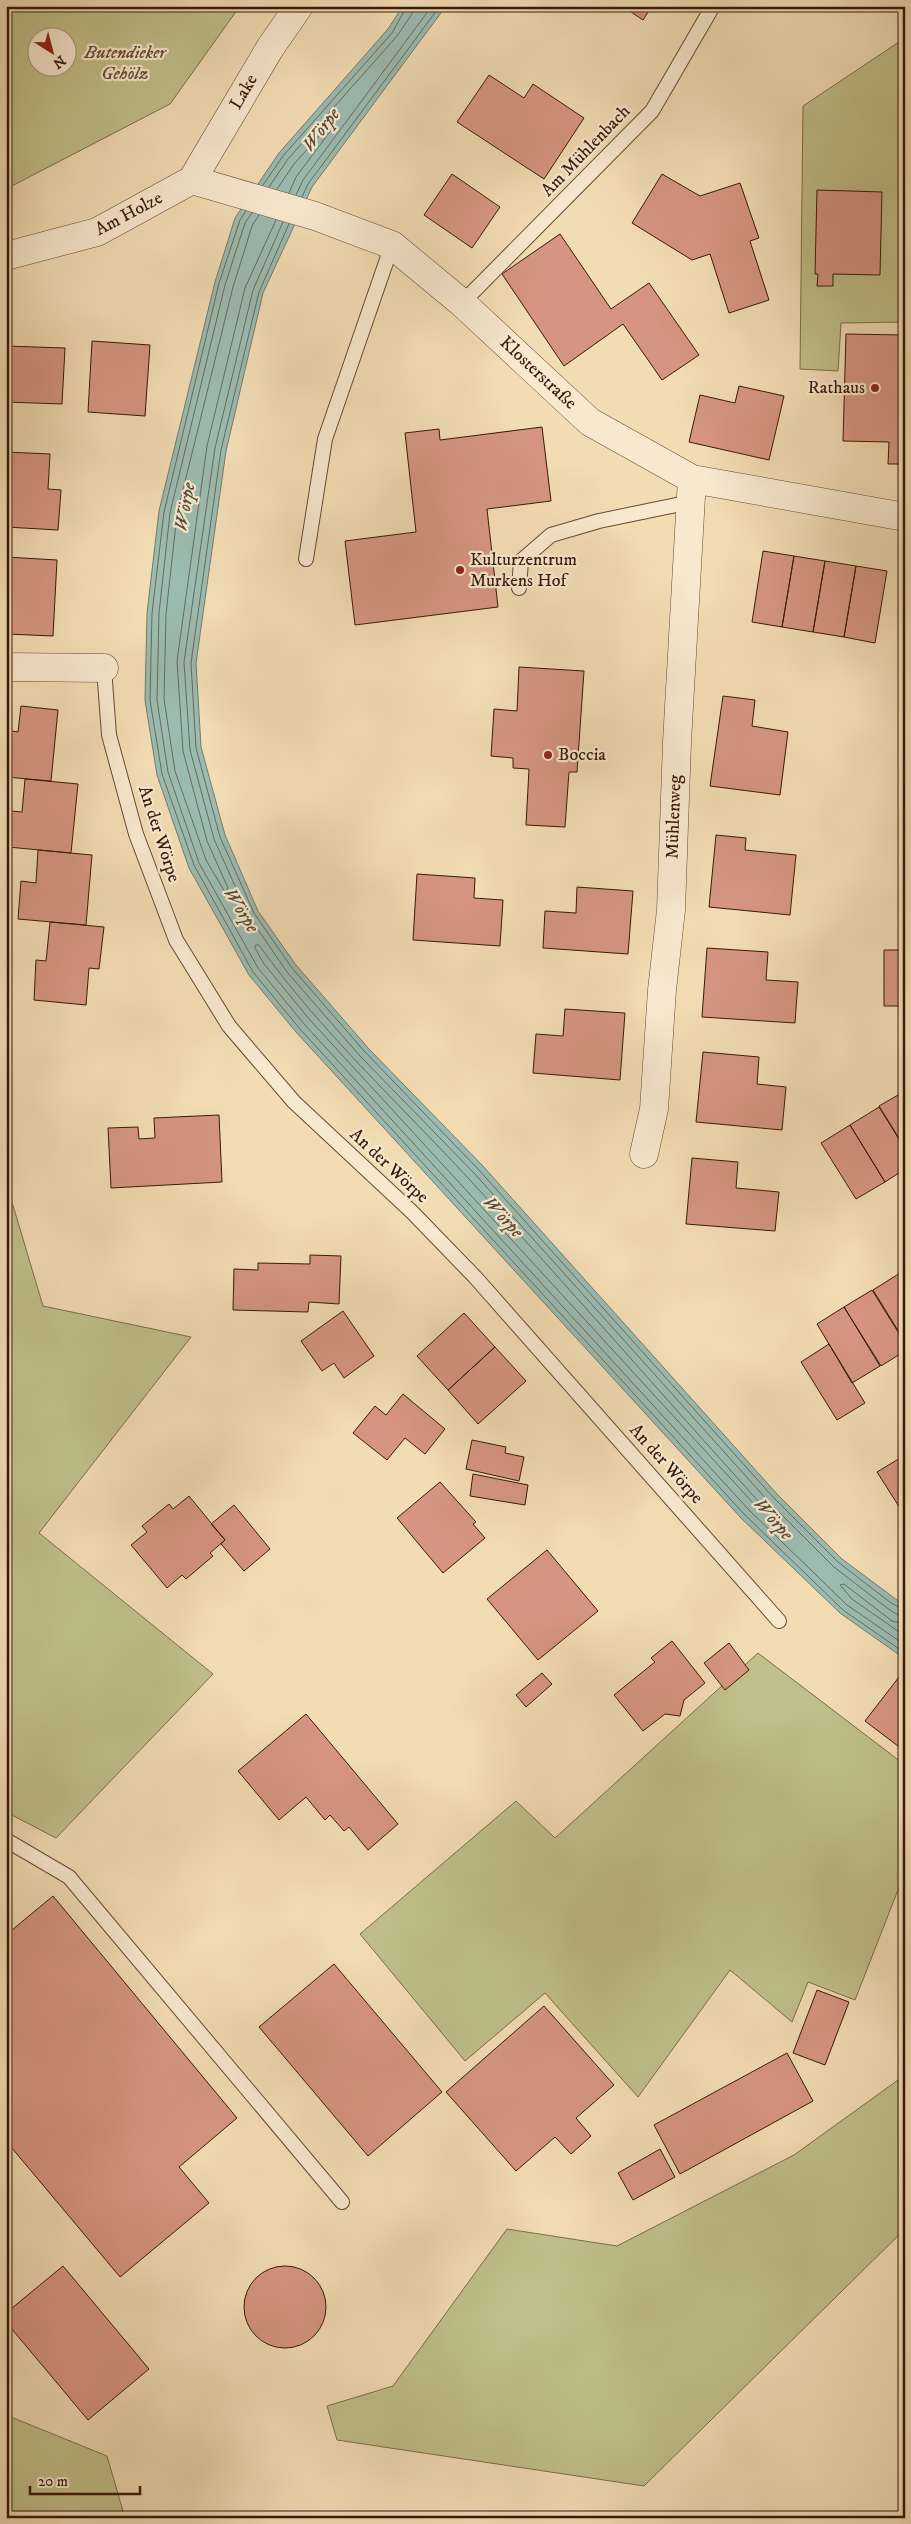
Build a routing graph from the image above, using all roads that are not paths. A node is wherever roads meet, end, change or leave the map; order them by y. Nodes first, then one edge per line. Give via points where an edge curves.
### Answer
1 (299, 6) edge
2 (713, 6) edge
3 (192, 180) junction
4 (392, 245) junction
5 (6, 256) edge
6 (462, 303) junction
7 (692, 490) junction
8 (905, 516) edge
9 (306, 559) dead end
10 (519, 588) dead end
11 (6, 667) edge
12 (104, 668) joint
13 (644, 1154) dead end
14 (779, 1621) dead end
15 (6, 1840) edge
16 (342, 2202) dead end

1 - 3 street, Lake via 270,48
2 - 6 lane, Am Mühlenbach via 652,111
3 - 4 street, Klosterstraße via 315,216
3 - 5 street, Am Holze via 97,232
4 - 6 street, Klosterstraße
4 - 9 lane via 325,439
6 - 7 street, Klosterstraße via 590,422
7 - 8 street, Klosterstraße
7 - 10 lane via 550,535 520,561
7 - 13 street, Mühlenweg via 671,910 654,1109
11 - 12 street
12 - 14 lane, An der Wörpe via 110,735 136,834 176,940 228,1026 294,1102 412,1212 475,1277
15 - 16 lane via 69,1877

